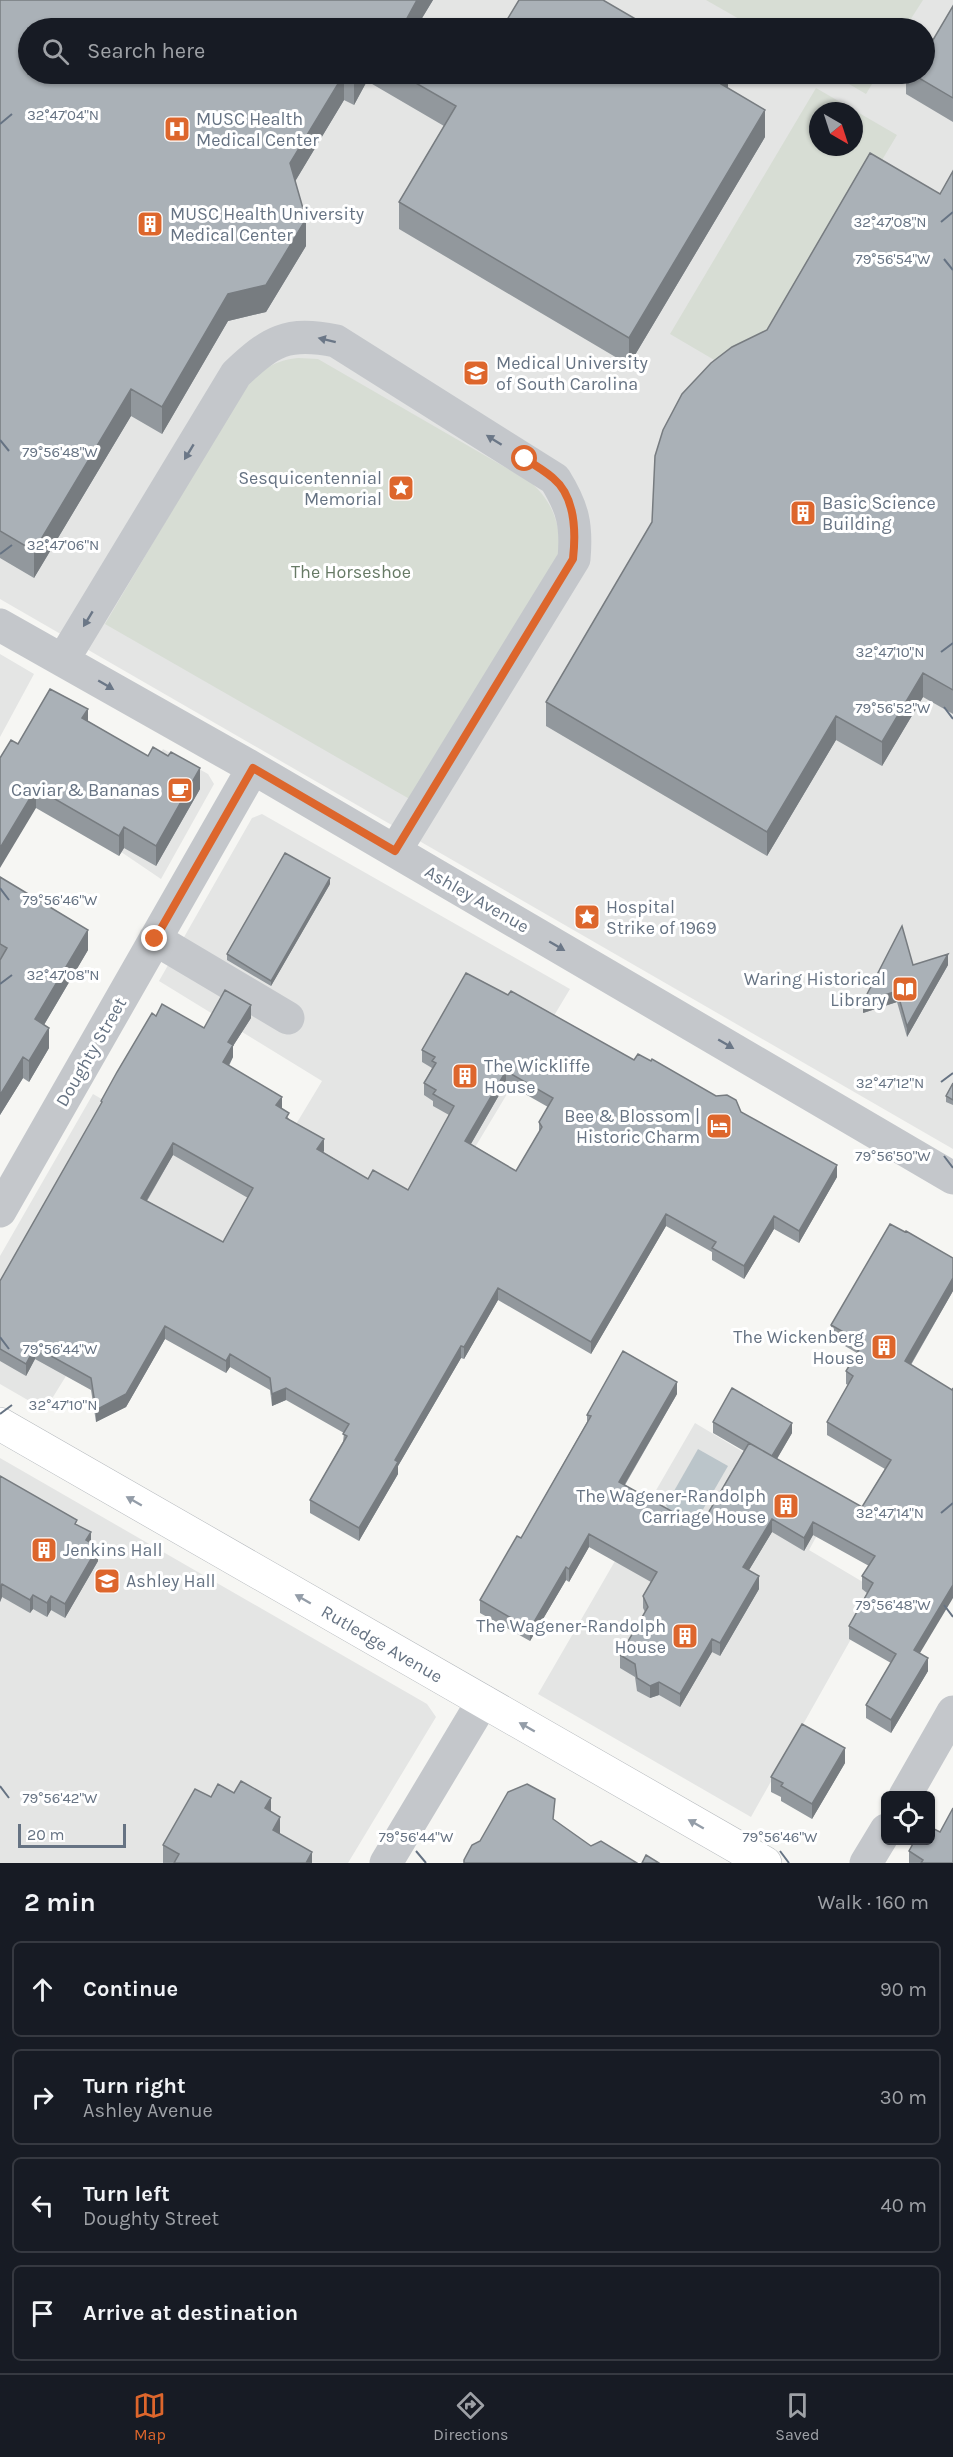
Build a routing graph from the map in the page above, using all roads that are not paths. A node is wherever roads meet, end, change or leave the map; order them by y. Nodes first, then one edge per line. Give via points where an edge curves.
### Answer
1 (0, 625) edge
2 (63, 660) junction
3 (253, 768) junction
4 (395, 851) junction
5 (151, 948) junction
6 (283, 1026) dead end
7 (953, 1178) edge
8 (0, 1211) edge
9 (0, 1424) edge
10 (483, 1701) junction
11 (953, 1712) edge
12 (908, 1791) edge
13 (881, 1837) edge
14 (386, 1863) edge
15 (765, 1863) edge
16 (866, 1863) edge

1 - 2 street, Ashley Avenue
2 -> 3 street, Ashley Avenue
4 -> 2 street via 573,559 574,517 555,479 336,341 309,336 277,341 236,374
3 - 4 street, Ashley Avenue
3 - 5 street, Doughty Street
4 -> 7 street, Ashley Avenue
5 - 6 street
5 - 8 street, Doughty Street
10 -> 9 main road, Rutledge Avenue
10 - 14 street
15 -> 10 main road, Rutledge Avenue
11 - 12 street
13 - 16 street

